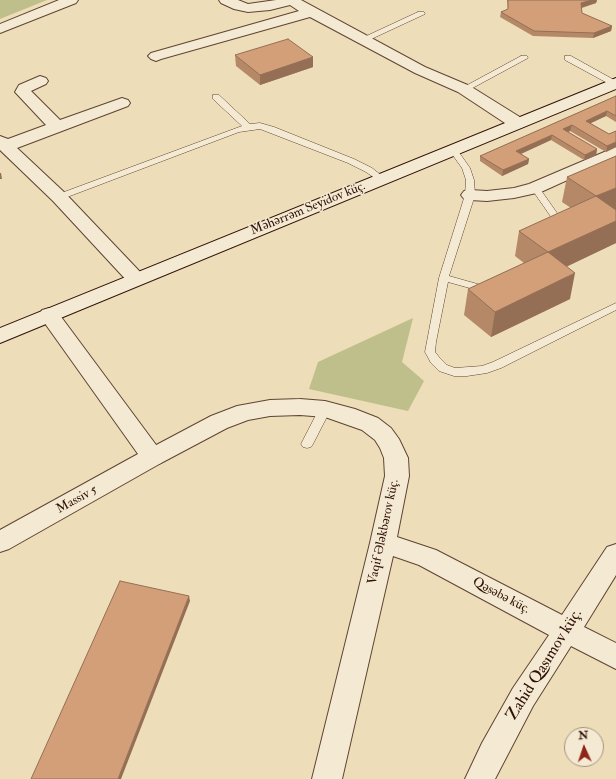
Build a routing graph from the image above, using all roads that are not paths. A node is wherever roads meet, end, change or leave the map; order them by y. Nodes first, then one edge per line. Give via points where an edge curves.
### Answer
1 (70, 0) edge
2 (226, 0) edge
3 (292, 0) edge
4 (311, 12) junction
5 (421, 14) dead end
6 (0, 29) edge
7 (364, 39) junction
8 (156, 56) dead end
9 (524, 58) dead end
10 (568, 58) dead end
11 (40, 81) dead end
12 (615, 83) edge
13 (464, 89) junction
14 (216, 97) dead end
15 (122, 102) dead end
16 (517, 123) junction
17 (57, 127) junction
18 (248, 127) junction
19 (3, 143) edge
20 (453, 150) junction
21 (616, 152) edge
22 (382, 179) junction
23 (534, 188) junction
24 (470, 195) junction
25 (60, 197) junction
26 (561, 226) edge
27 (444, 278) junction
28 (136, 280) junction
29 (484, 289) edge
30 (616, 306) edge
31 (50, 315) junction
32 (0, 336) edge
33 (325, 409) junction
34 (307, 444) dead end
35 (153, 457) junction
36 (0, 542) edge
37 (383, 543) junction
38 (616, 554) edge
39 (566, 630) junction
40 (616, 657) edge
41 (327, 779) edge
42 (480, 779) edge

1 - 6 street
2 - 3 street via 248,8
3 - 4 street
4 - 7 street
4 - 8 street
5 - 7 lane
7 - 13 street via 420,70
9 - 13 lane
10 - 12 lane
11 - 17 street via 25,88 23,92
12 - 16 street, Məhərrəm Seyidov küç.
13 - 16 street
14 - 18 lane
15 - 17 street
16 - 20 street, Məhərrəm Seyidov küç.
17 - 19 street
18 - 22 lane via 260,126 271,129 351,160
18 - 25 lane
19 - 25 street
20 - 22 street, Məhərrəm Seyidov küç.
20 - 24 lane via 466,168 470,180
21 - 23 street
22 - 28 street, Məhərrəm Seyidov küç.
23 - 24 street via 501,195
23 - 26 lane
24 - 27 lane
25 - 28 street
27 - 29 lane
27 - 30 lane via 430,352 443,368 454,372 483,370 497,365
28 - 31 street, Məhərrəm Seyidov küç.
31 - 32 street, Məhərrəm Seyidov küç.
31 - 35 street
33 - 34 lane
33 - 35 street, Vaqif Ələkbərov küç. via 270,408 245,412 219,422
33 - 37 street, Vaqif Ələkbərov küç. via 347,414 370,424 383,434 391,445 396,458 397,476
35 - 36 street, Massiv 5
37 - 39 street, Qəsəbə küç. via 426,558
37 - 41 street, Vaqif Ələkbərov küç.
38 - 39 street, Zahid Qasımov küç.
39 - 40 street, Qəsəbə küç.
39 - 42 street, Zahid Qasımov küç. via 523,697

